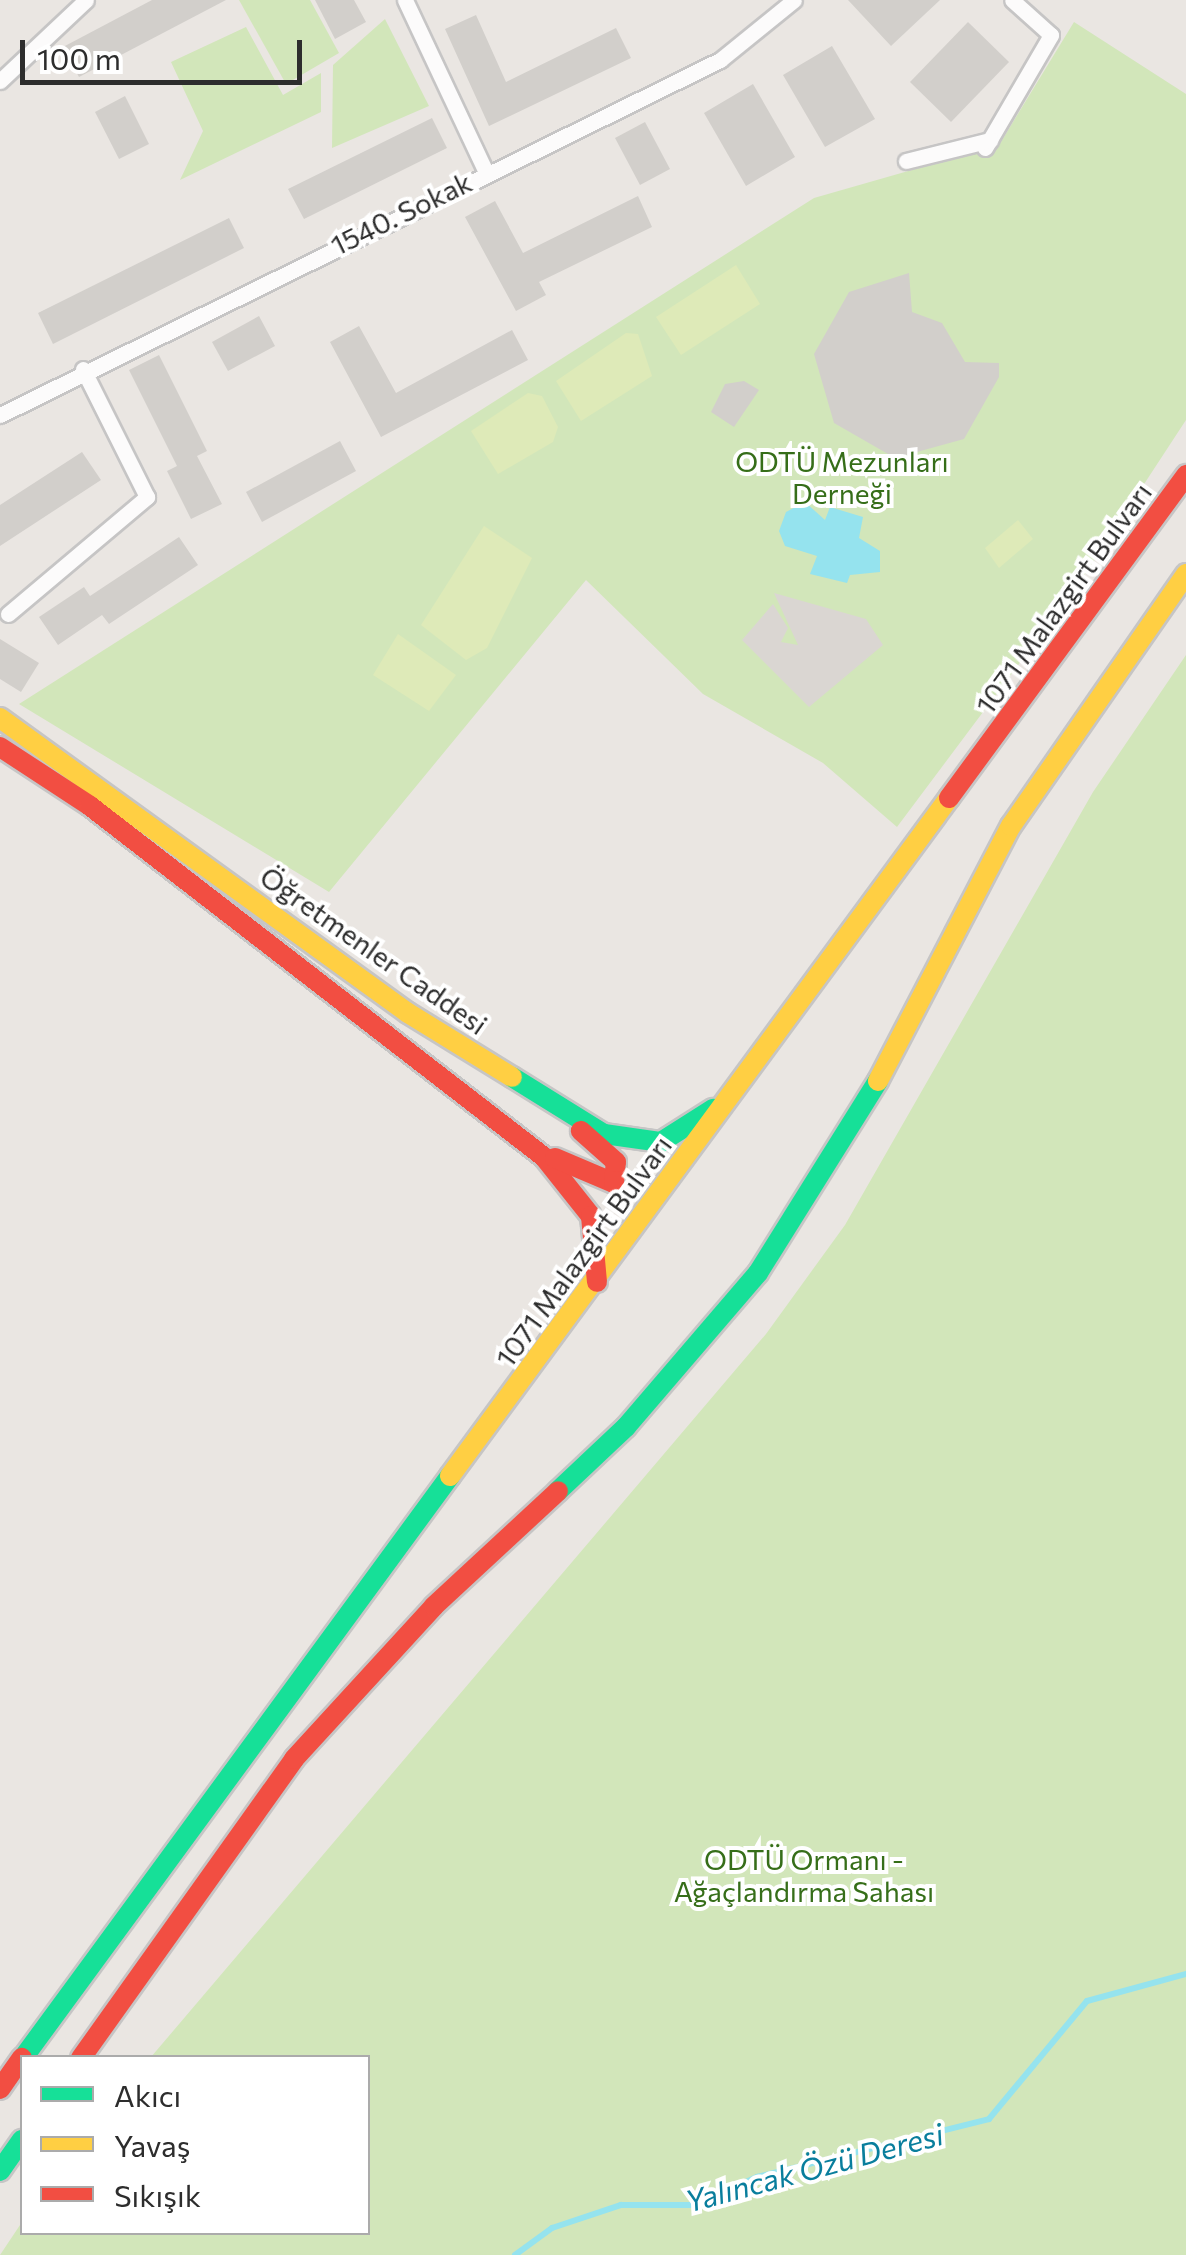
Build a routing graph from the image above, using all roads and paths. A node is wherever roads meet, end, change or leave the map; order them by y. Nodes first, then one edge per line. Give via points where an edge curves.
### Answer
1 (86, 0) edge
2 (405, 0) edge
3 (794, 0) edge
4 (1012, 0) edge
5 (0, 81) edge
6 (906, 160) dead end
7 (486, 172) junction
8 (84, 369) junction
9 (0, 415) edge
10 (1186, 475) edge
11 (1186, 574) edge
12 (8, 614) dead end
13 (0, 718) edge
14 (0, 747) edge
15 (730, 1094) junction
16 (540, 1096) junction
17 (516, 1133) junction
18 (597, 1282) junction
19 (25, 2055) edge
20 (83, 2055) edge
21 (20, 2062) edge
22 (0, 2089) edge
23 (20, 2143) edge
24 (0, 2172) edge

1 - 5 street
2 - 7 street
3 - 7 street, 1540. Sokak via 720,60
4 - 6 street via 1051,34 987,144
7 - 8 street, 1540. Sokak
8 - 9 street, 1540. Sokak
8 - 12 street via 147,497
10 - 15 main road, 1071 Malazgirt Bulvarı
11 - 20 main road via 1011,826 866,1103 758,1273 626,1427 434,1606 294,1760
13 - 16 main road, Öğretmenler Caddesi via 408,1014
14 - 17 main road, Öğretmenler Caddesi
15 - 16 main road, Öğretmenler Caddesi via 691,1128 640,1146
15 - 18 main road, 1071 Malazgirt Bulvarı
16 - 17 main road via 616,1162 618,1178 597,1183
17 - 18 main road, Öğretmenler Caddesi via 591,1216
18 - 19 main road, 1071 Malazgirt Bulvarı
21 - 22 main road, 1071 Malazgirt Bulvarı
23 - 24 main road

